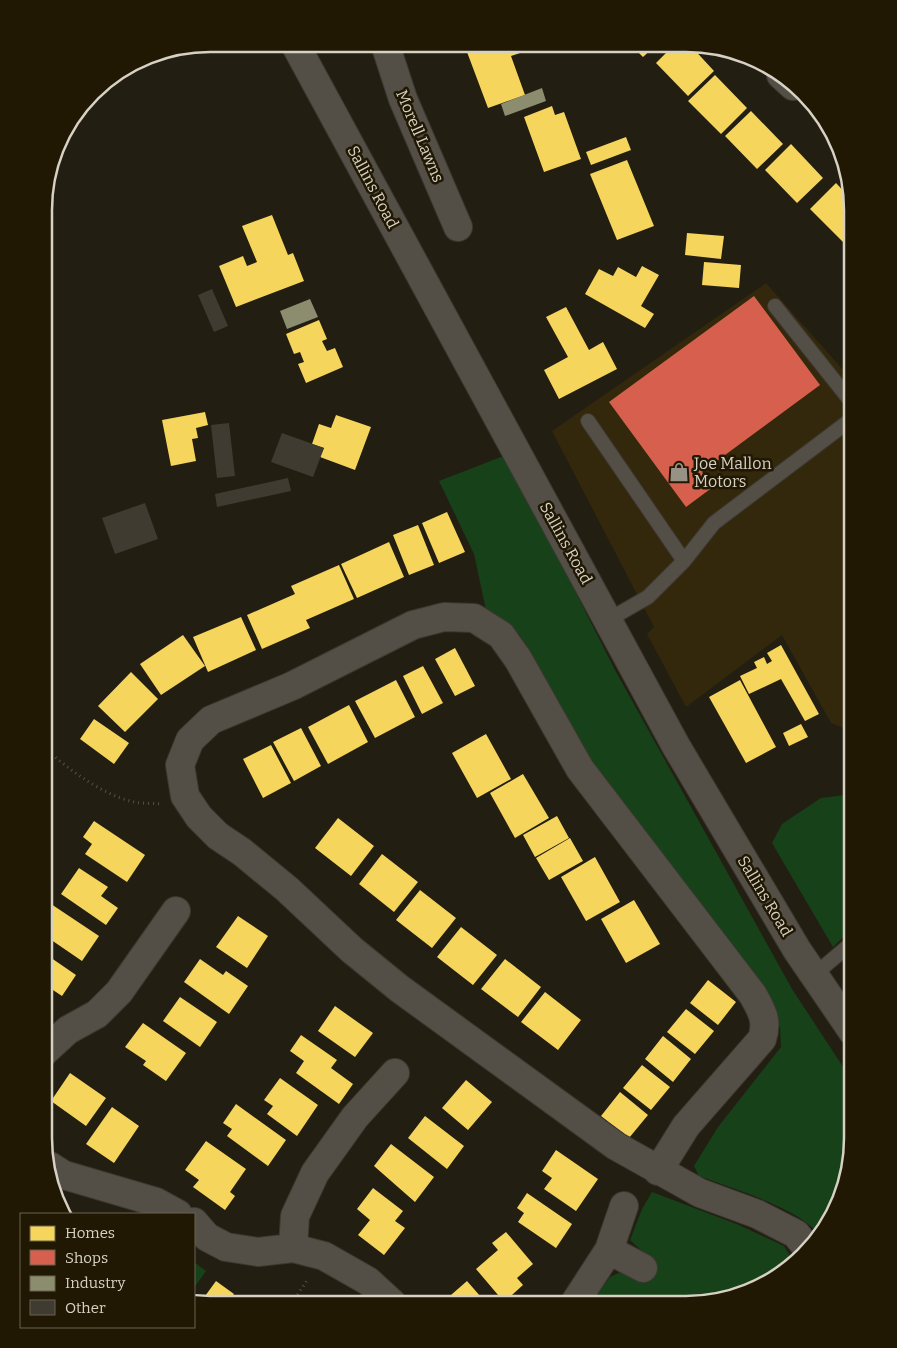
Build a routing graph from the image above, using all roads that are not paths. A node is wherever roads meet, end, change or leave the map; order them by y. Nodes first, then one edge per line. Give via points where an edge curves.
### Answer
1 (300, 53) edge
2 (388, 53) edge
3 (458, 227) dead end
4 (775, 306) dead end
5 (844, 393) edge
6 (588, 421) dead end
7 (844, 425) edge
8 (684, 561) junction
9 (608, 620) junction
10 (176, 911) dead end
11 (844, 950) edge
12 (814, 975) junction
13 (844, 1019) edge
14 (53, 1044) edge
15 (395, 1073) dead end
16 (57, 1170) edge
17 (658, 1171) junction
18 (624, 1206) dead end
19 (161, 1210) edge
20 (195, 1223) edge
21 (803, 1243) edge
22 (293, 1248) junction
23 (609, 1250) junction
24 (643, 1268) dead end
25 (384, 1296) edge
26 (579, 1296) edge

1 - 9 street, Sallins Road
2 - 3 street, Morell Lawns via 403,99
4 - 5 lane
6 - 8 lane
7 - 8 lane via 714,523
8 - 9 lane via 648,597
9 - 12 street, Sallins Road via 676,746
10 - 14 street via 119,992 97,1014 68,1030
11 - 12 lane
12 - 13 street, Sallins Road
15 - 22 street via 355,1117 314,1173 296,1216
16 - 19 street
17 - 17 street via 686,1126 762,1039 766,1027 764,1013 580,769 501,635 474,618 444,617 413,625 292,686 211,720 190,740 180,765 185,796 218,836 242,852 400,989 616,1146
17 - 21 street via 700,1193 757,1214 796,1234
18 - 23 street
20 - 22 street via 207,1236 226,1247 258,1252
22 - 25 street via 324,1256 368,1281
23 - 24 street
23 - 26 street

